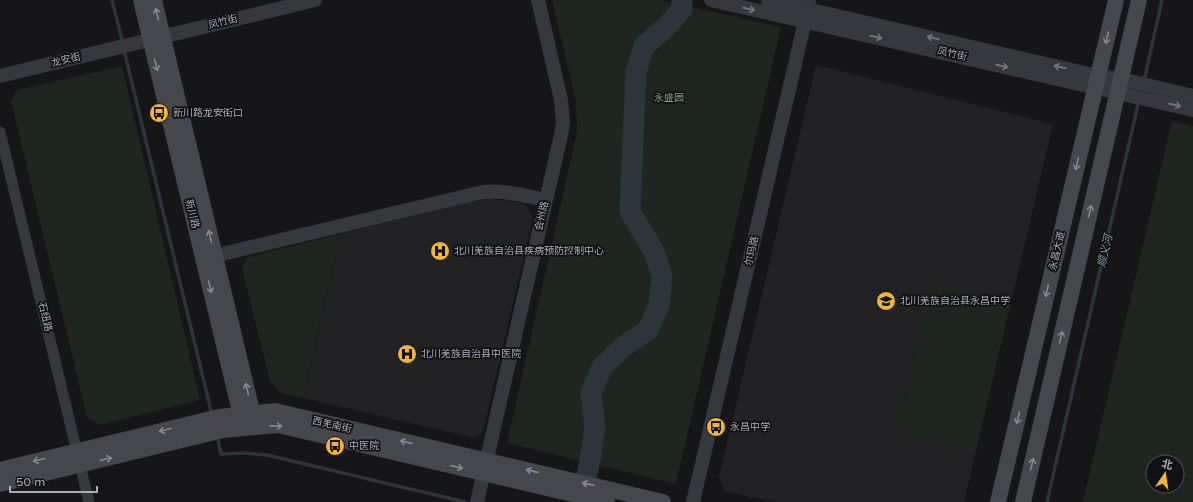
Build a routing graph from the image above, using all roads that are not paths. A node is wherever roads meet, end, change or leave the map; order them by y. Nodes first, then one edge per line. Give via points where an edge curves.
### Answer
1 (141, 0) edge
2 (154, 0) edge
3 (315, 0) edge
4 (538, 0) edge
5 (711, 0) edge
6 (768, 0) edge
7 (1116, 0) edge
8 (1139, 0) edge
9 (807, 10) edge
10 (156, 38) junction
11 (125, 46) joint
12 (0, 76) edge
13 (1096, 81) junction
14 (1126, 87) junction
15 (1158, 95) junction
16 (1193, 96) edge
17 (1193, 110) edge
18 (0, 132) edge
19 (546, 200) junction
20 (209, 257) junction
21 (248, 421) junction
22 (78, 458) junction
23 (485, 467) junction
24 (0, 470) edge
25 (0, 484) edge
26 (605, 497) edge
27 (478, 499) edge
28 (89, 502) edge
29 (663, 502) edge
30 (693, 502) edge
31 (998, 502) edge
32 (1023, 502) edge

1 - 10 main road, 新川路
10 -> 2 main road, 新川路
3 - 10 street, 凤竹街
4 - 19 street, 会州路 via 563,112 561,135
5 -> 9 street, 凤竹街
6 - 9 street, 凤竹街
7 -> 13 main road, 永昌大道
8 - 14 main road
9 - 13 street, 凤竹街
9 - 30 street, 尔玛路
10 - 11 street, 凤竹街
10 - 20 main road, 新川路
11 - 12 street, 龙安街
13 - 14 street, 凤竹街
13 -> 31 main road, 永昌大道
14 - 15 street, 凤竹街
32 -> 14 main road
15 - 16 street, 凤竹街
15 -> 17 street, 凤竹街
18 - 22 street, 石纽路
19 - 20 street via 510,192 483,192
19 - 23 street, 会州路
20 - 21 main road, 新川路
21 - 22 main road, 西羌南街 via 221,423
21 - 23 main road, 西羌南街
22 -> 24 main road, 西羌南街
22 - 25 main road, 西羌南街
22 - 28 street, 石纽路
23 - 26 main road, 西羌南街
23 - 27 street, 会州路
26 - 29 main road, 西羌南街

